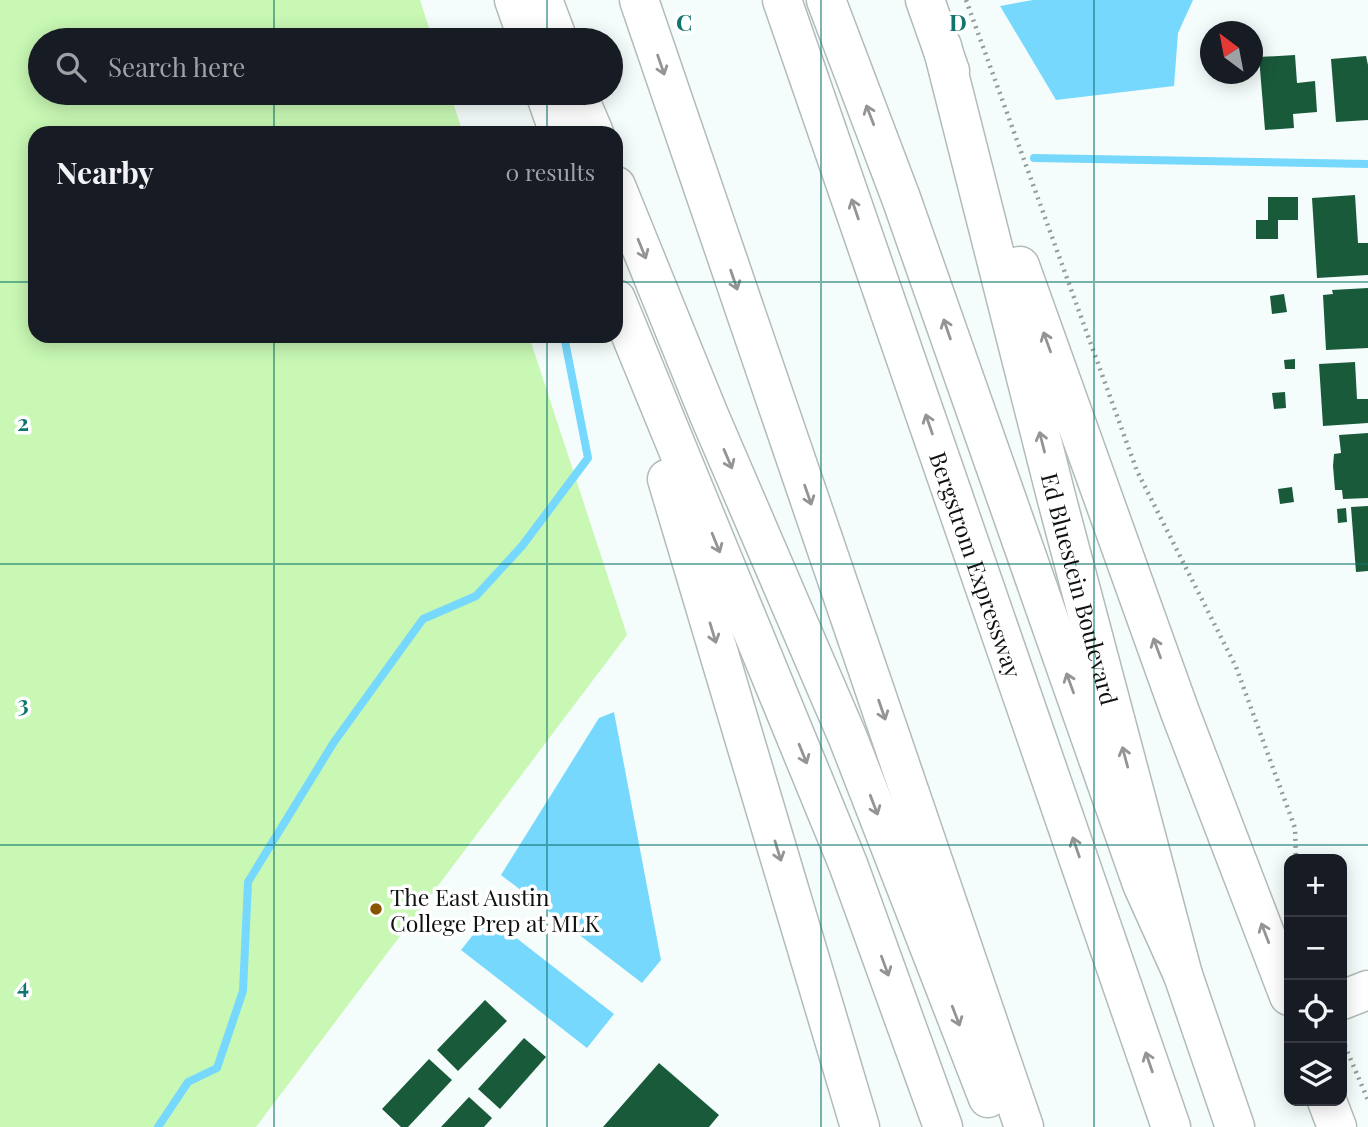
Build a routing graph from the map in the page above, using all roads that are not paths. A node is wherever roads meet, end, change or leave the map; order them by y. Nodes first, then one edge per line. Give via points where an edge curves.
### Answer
1 (514, 0) edge
2 (543, 0) edge
3 (639, 0) edge
4 (782, 0) edge
5 (827, 0) edge
6 (925, 0) edge
7 (524, 28) edge
8 (554, 28) edge
9 (942, 46) junction
10 (549, 105) edge
11 (582, 105) edge
12 (557, 126) edge
13 (591, 126) edge
14 (623, 203) edge
15 (623, 316) edge
16 (623, 333) edge
17 (1183, 975) junction
18 (1284, 983) edge
19 (1368, 989) edge
20 (1347, 998) edge
21 (1329, 1106) edge
22 (854, 1126) edge
23 (943, 1127) edge
24 (1005, 1127) edge
25 (1024, 1127) edge
26 (1171, 1127) edge
27 (1235, 1127) edge
28 (1336, 1127) edge

1 - 7 main road
2 - 8 main road
3 -> 25 main road
26 -> 4 main road, Bergstrom Expressway
17 -> 5 main road via 1142,884
6 - 9 main road, Ed Bluestein Boulevard
17 -> 9 main road, Ed Bluestein Boulevard
18 -> 9 main road, Ed Bluestein Boulevard via 1180,712
10 - 12 main road
11 - 13 main road
14 -> 24 main road via 848,738 989,1101
15 -> 23 main road via 848,864
16 -> 22 main road
17 - 27 main road, Ed Bluestein Boulevard
19 - 20 main road
21 - 28 main road

